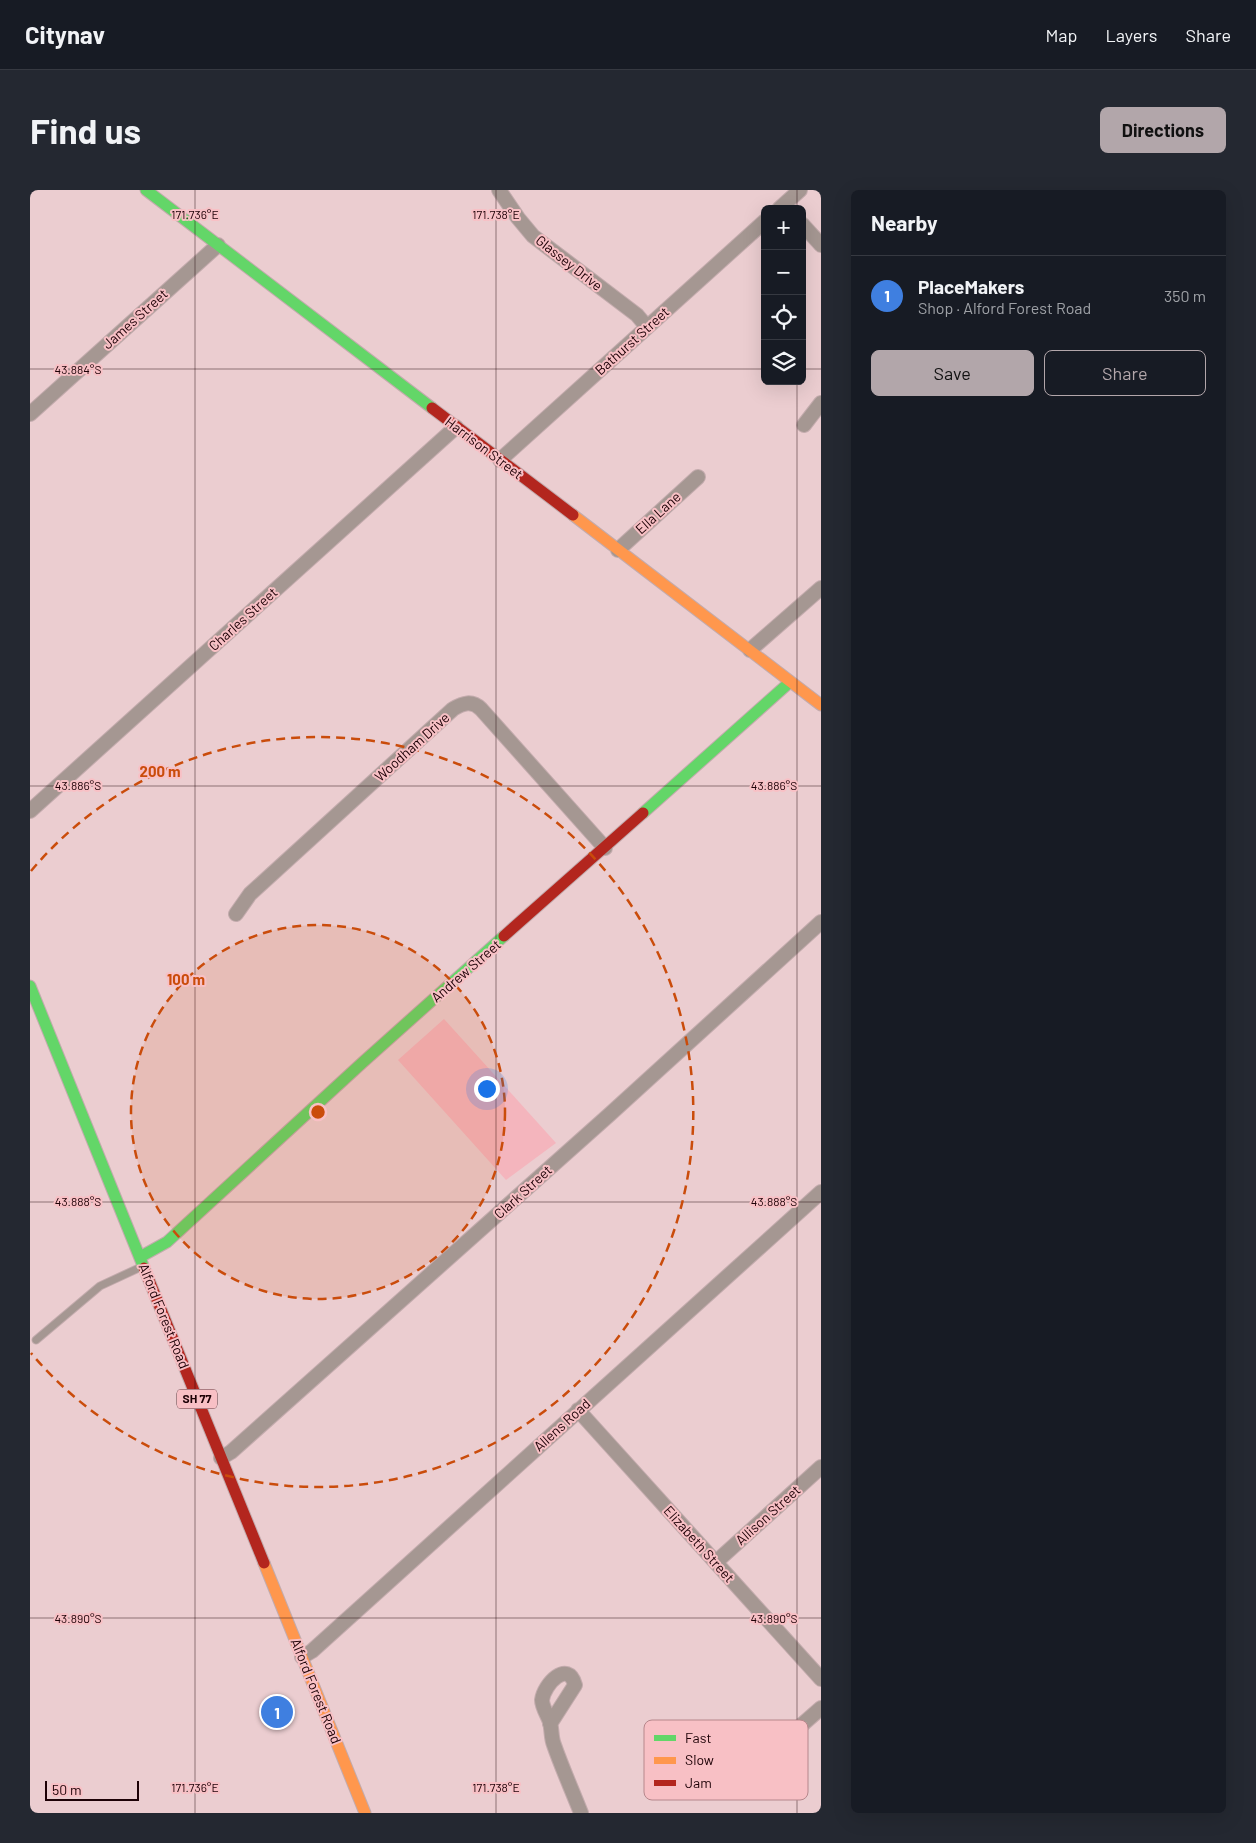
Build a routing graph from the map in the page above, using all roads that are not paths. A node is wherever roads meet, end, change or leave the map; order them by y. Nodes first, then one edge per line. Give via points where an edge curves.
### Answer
1 (146, 190) edge
2 (499, 190) edge
3 (800, 190) edge
4 (786, 205) edge
5 (761, 226) edge
6 (806, 228) edge
7 (218, 245) junction
8 (821, 245) edge
9 (647, 327) junction
10 (821, 403) edge
11 (30, 414) edge
12 (804, 425) dead end
13 (456, 427) junction
14 (500, 460) junction
15 (698, 477) dead end
16 (618, 550) junction
17 (821, 588) edge
18 (750, 650) junction
19 (790, 682) junction
20 (821, 705) edge
21 (30, 811) edge
22 (605, 848) junction
23 (236, 914) dead end
24 (821, 922) edge
25 (30, 986) edge
26 (821, 1192) edge
27 (142, 1261) junction
28 (36, 1340) dead end
29 (578, 1410) junction
30 (221, 1458) junction
31 (821, 1467) edge
32 (716, 1562) junction
33 (302, 1656) junction
34 (821, 1679) edge
35 (821, 1708) edge
36 (807, 1720) edge
37 (550, 1724) dead end
38 (365, 1813) edge
39 (581, 1813) edge

1 - 7 street, Harrison Street
2 - 9 street, Glassey Drive via 533,236 637,315
3 - 4 street
5 - 9 street, Bathurst Street
6 - 8 street
7 - 11 street, James Street
7 - 13 street, Harrison Street
9 - 14 street, Bathurst Street
10 - 12 street
13 - 14 street, Harrison Street
13 - 21 street, Charles Street
14 - 16 street, Harrison Street
15 - 16 street, Ella Lane
16 - 18 street, Harrison Street
17 - 18 street
18 - 19 street, Harrison Street
19 - 20 street, Harrison Street
19 - 22 street, Andrew Street
22 - 23 street, Woodham Drive via 482,709 466,703 453,710 264,881
22 - 27 street, Andrew Street
24 - 30 street, Clark Street
25 - 27 street, Alford Forest Road / SH 77
26 - 29 street, Allens Road
27 - 28 lane via 100,1286
27 - 30 street, Alford Forest Road / SH 77
29 - 32 street, Elizabeth Street
29 - 33 street, Allens Road via 312,1651
30 - 33 street, Alford Forest Road / SH 77
31 - 32 street, Allison Street
32 - 34 street, Elizabeth Street
33 - 38 street, Alford Forest Road / SH 77
35 - 36 street
37 - 39 street via 553,1742

